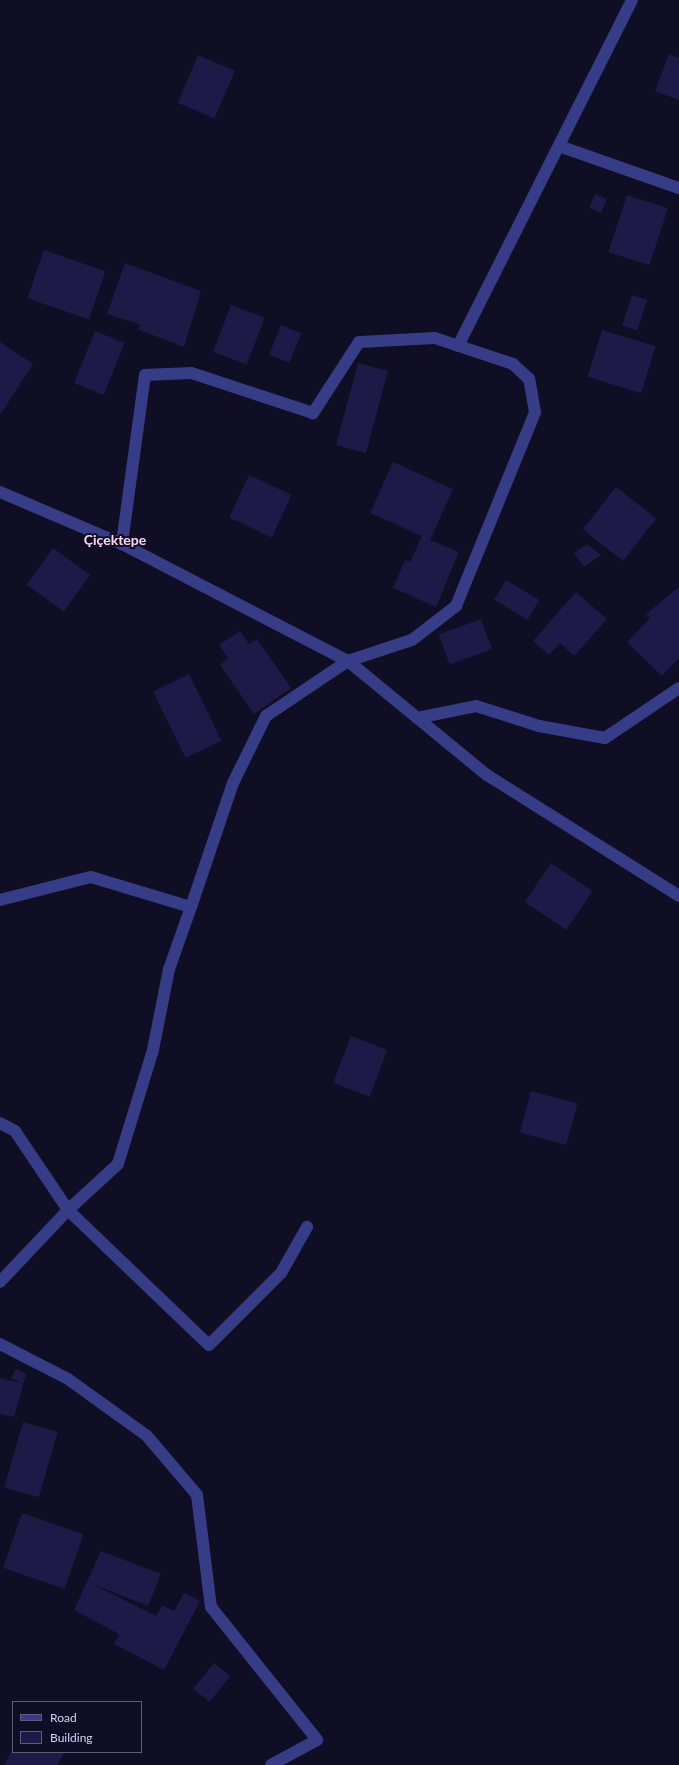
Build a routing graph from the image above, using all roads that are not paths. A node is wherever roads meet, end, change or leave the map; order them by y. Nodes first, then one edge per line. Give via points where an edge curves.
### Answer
1 (632, 0) edge
2 (559, 146) junction
3 (679, 188) edge
4 (458, 346) junction
5 (0, 492) edge
6 (122, 544) junction
7 (348, 661) junction
8 (679, 688) edge
9 (417, 718) junction
10 (679, 896) edge
11 (0, 900) edge
12 (191, 907) junction
13 (0, 1123) edge
14 (68, 1210) junction
15 (307, 1227) dead end
16 (0, 1282) edge
17 (0, 1344) edge
18 (271, 1765) edge

1 - 2 street
2 - 3 street
2 - 4 street
4 - 6 street via 435,338 359,342 313,413 191,374 145,375
4 - 7 street via 513,364 529,379 535,412 456,606 412,640
5 - 6 street
6 - 7 street
7 - 9 street
7 - 12 street via 266,716 233,783
8 - 9 street via 604,738 539,726 476,706
9 - 10 street via 487,775
11 - 12 street via 91,877
12 - 14 street via 169,969 153,1050 118,1164
13 - 14 street via 15,1131
14 - 15 street via 209,1345 281,1273
14 - 16 street
17 - 18 street via 68,1379 147,1436 198,1495 211,1607 317,1740

